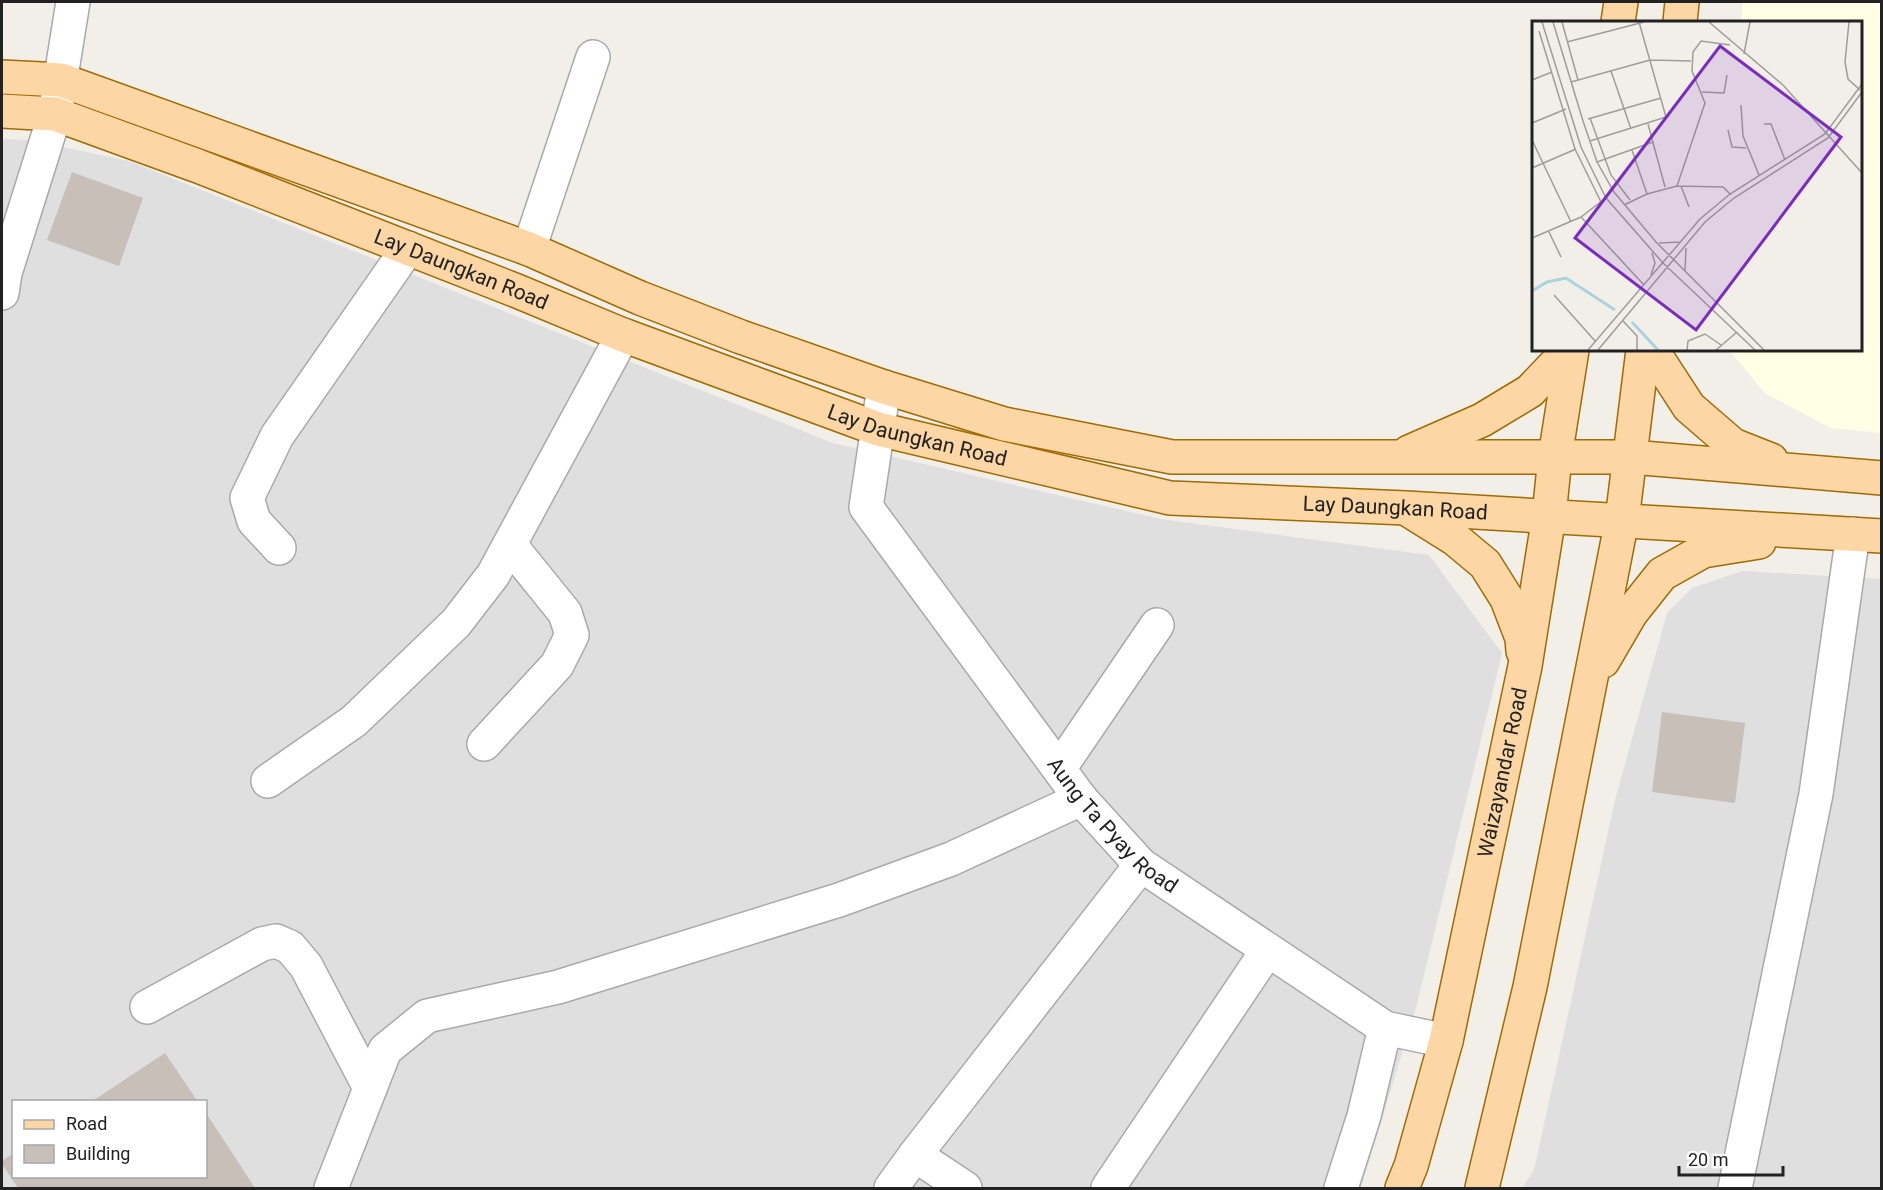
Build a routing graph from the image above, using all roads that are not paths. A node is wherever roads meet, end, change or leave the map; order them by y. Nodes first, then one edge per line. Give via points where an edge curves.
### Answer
1 (73, 2) edge
2 (1621, 2) edge
3 (1682, 2) edge
4 (1618, 21) edge
5 (1680, 21) edge
6 (593, 57) dead end
7 (2, 76) edge
8 (61, 80) junction
9 (2, 111) edge
10 (55, 114) junction
11 (211, 135) junction
12 (198, 166) junction
13 (408, 248) junction
14 (529, 249) junction
15 (517, 291) junction
16 (2, 294) edge
17 (623, 335) junction
18 (1570, 351) edge
19 (1571, 351) edge
20 (1643, 351) edge
21 (1653, 351) edge
22 (884, 387) junction
23 (878, 429) junction
24 (1399, 456) junction
25 (1555, 457) junction
26 (1631, 457) junction
27 (1803, 473) junction
28 (1881, 478) edge
29 (1406, 508) junction
30 (1549, 516) junction
31 (1622, 520) junction
32 (1852, 534) edge
33 (510, 545) junction
34 (279, 548) dead end
35 (1157, 625) dead end
36 (1525, 666) junction
37 (1590, 683) junction
38 (484, 744) dead end
39 (1059, 769) junction
40 (268, 781) dead end
41 (1081, 799) junction
42 (1141, 865) junction
43 (1267, 951) junction
44 (147, 1007) dead end
45 (1384, 1028) junction
46 (1446, 1041) junction
47 (370, 1088) junction
48 (915, 1155) junction
49 (1489, 1187) edge
50 (331, 1188) edge
51 (891, 1188) edge
52 (964, 1188) edge
53 (1108, 1188) edge
54 (1341, 1188) edge
55 (1402, 1188) edge
56 (1735, 1188) edge

1 - 8 street
2 - 4 main road
3 - 5 main road
6 - 14 street
7 - 8 main road, Lay Daungkan Road
8 - 10 street
8 - 11 main road, Lay Daungkan Road
9 - 10 main road, Lay Daungkan Road
10 - 12 main road, Lay Daungkan Road
10 - 16 street via 5,273
11 - 12 main road
11 - 14 main road, Lay Daungkan Road
12 - 13 main road, Lay Daungkan Road
13 - 15 main road, Lay Daungkan Road
13 - 34 street via 277,436 247,498 254,521
14 - 15 main road
14 - 22 main road, Lay Daungkan Road via 640,298
15 - 17 main road, Lay Daungkan Road
17 - 23 main road, Lay Daungkan Road
17 - 33 street
18 - 24 main road via 1530,392 1482,420
19 - 25 main road, Waizayandar Road
20 - 26 main road
21 - 27 main road via 1689,407 1733,445
22 - 23 street, Aung Ta Pyay Road
22 - 24 main road, Lay Daungkan Road via 1004,424 1172,457
23 - 29 main road, Lay Daungkan Road via 1170,498
23 - 39 street, Aung Ta Pyay Road via 866,507
24 - 25 main road, Lay Daungkan Road
25 - 26 main road, Lay Daungkan Road
25 - 30 main road, Waizayandar Road
26 - 27 main road, Lay Daungkan Road
26 - 31 main road
27 - 28 main road, Lay Daungkan Road
29 - 30 main road, Lay Daungkan Road
29 - 36 main road via 1455,539 1485,564 1507,599 1522,638
30 - 31 main road, Lay Daungkan Road
30 - 36 main road, Waizayandar Road
31 - 32 main road, Lay Daungkan Road
31 - 37 main road
32 - 37 main road via 1703,551 1662,574 1631,613
32 - 56 street via 1816,794
33 - 38 street via 565,613 572,635 557,665
33 - 40 street via 493,575 456,623 354,721
35 - 39 street
36 - 46 main road, Waizayandar Road
37 - 49 main road
39 - 41 street, Aung Ta Pyay Road
41 - 42 street, Aung Ta Pyay Road
41 - 47 street via 951,859 839,900 558,987 427,1016 385,1050
42 - 43 street, Aung Ta Pyay Road
42 - 48 street
43 - 45 street, Aung Ta Pyay Road
43 - 53 street
44 - 47 street via 262,944 276,941 290,947 306,966
45 - 46 street, Aung Ta Pyay Road
45 - 54 street via 1364,1116
46 - 55 main road, Waizayandar Road
47 - 50 street
48 - 51 street
48 - 52 street

